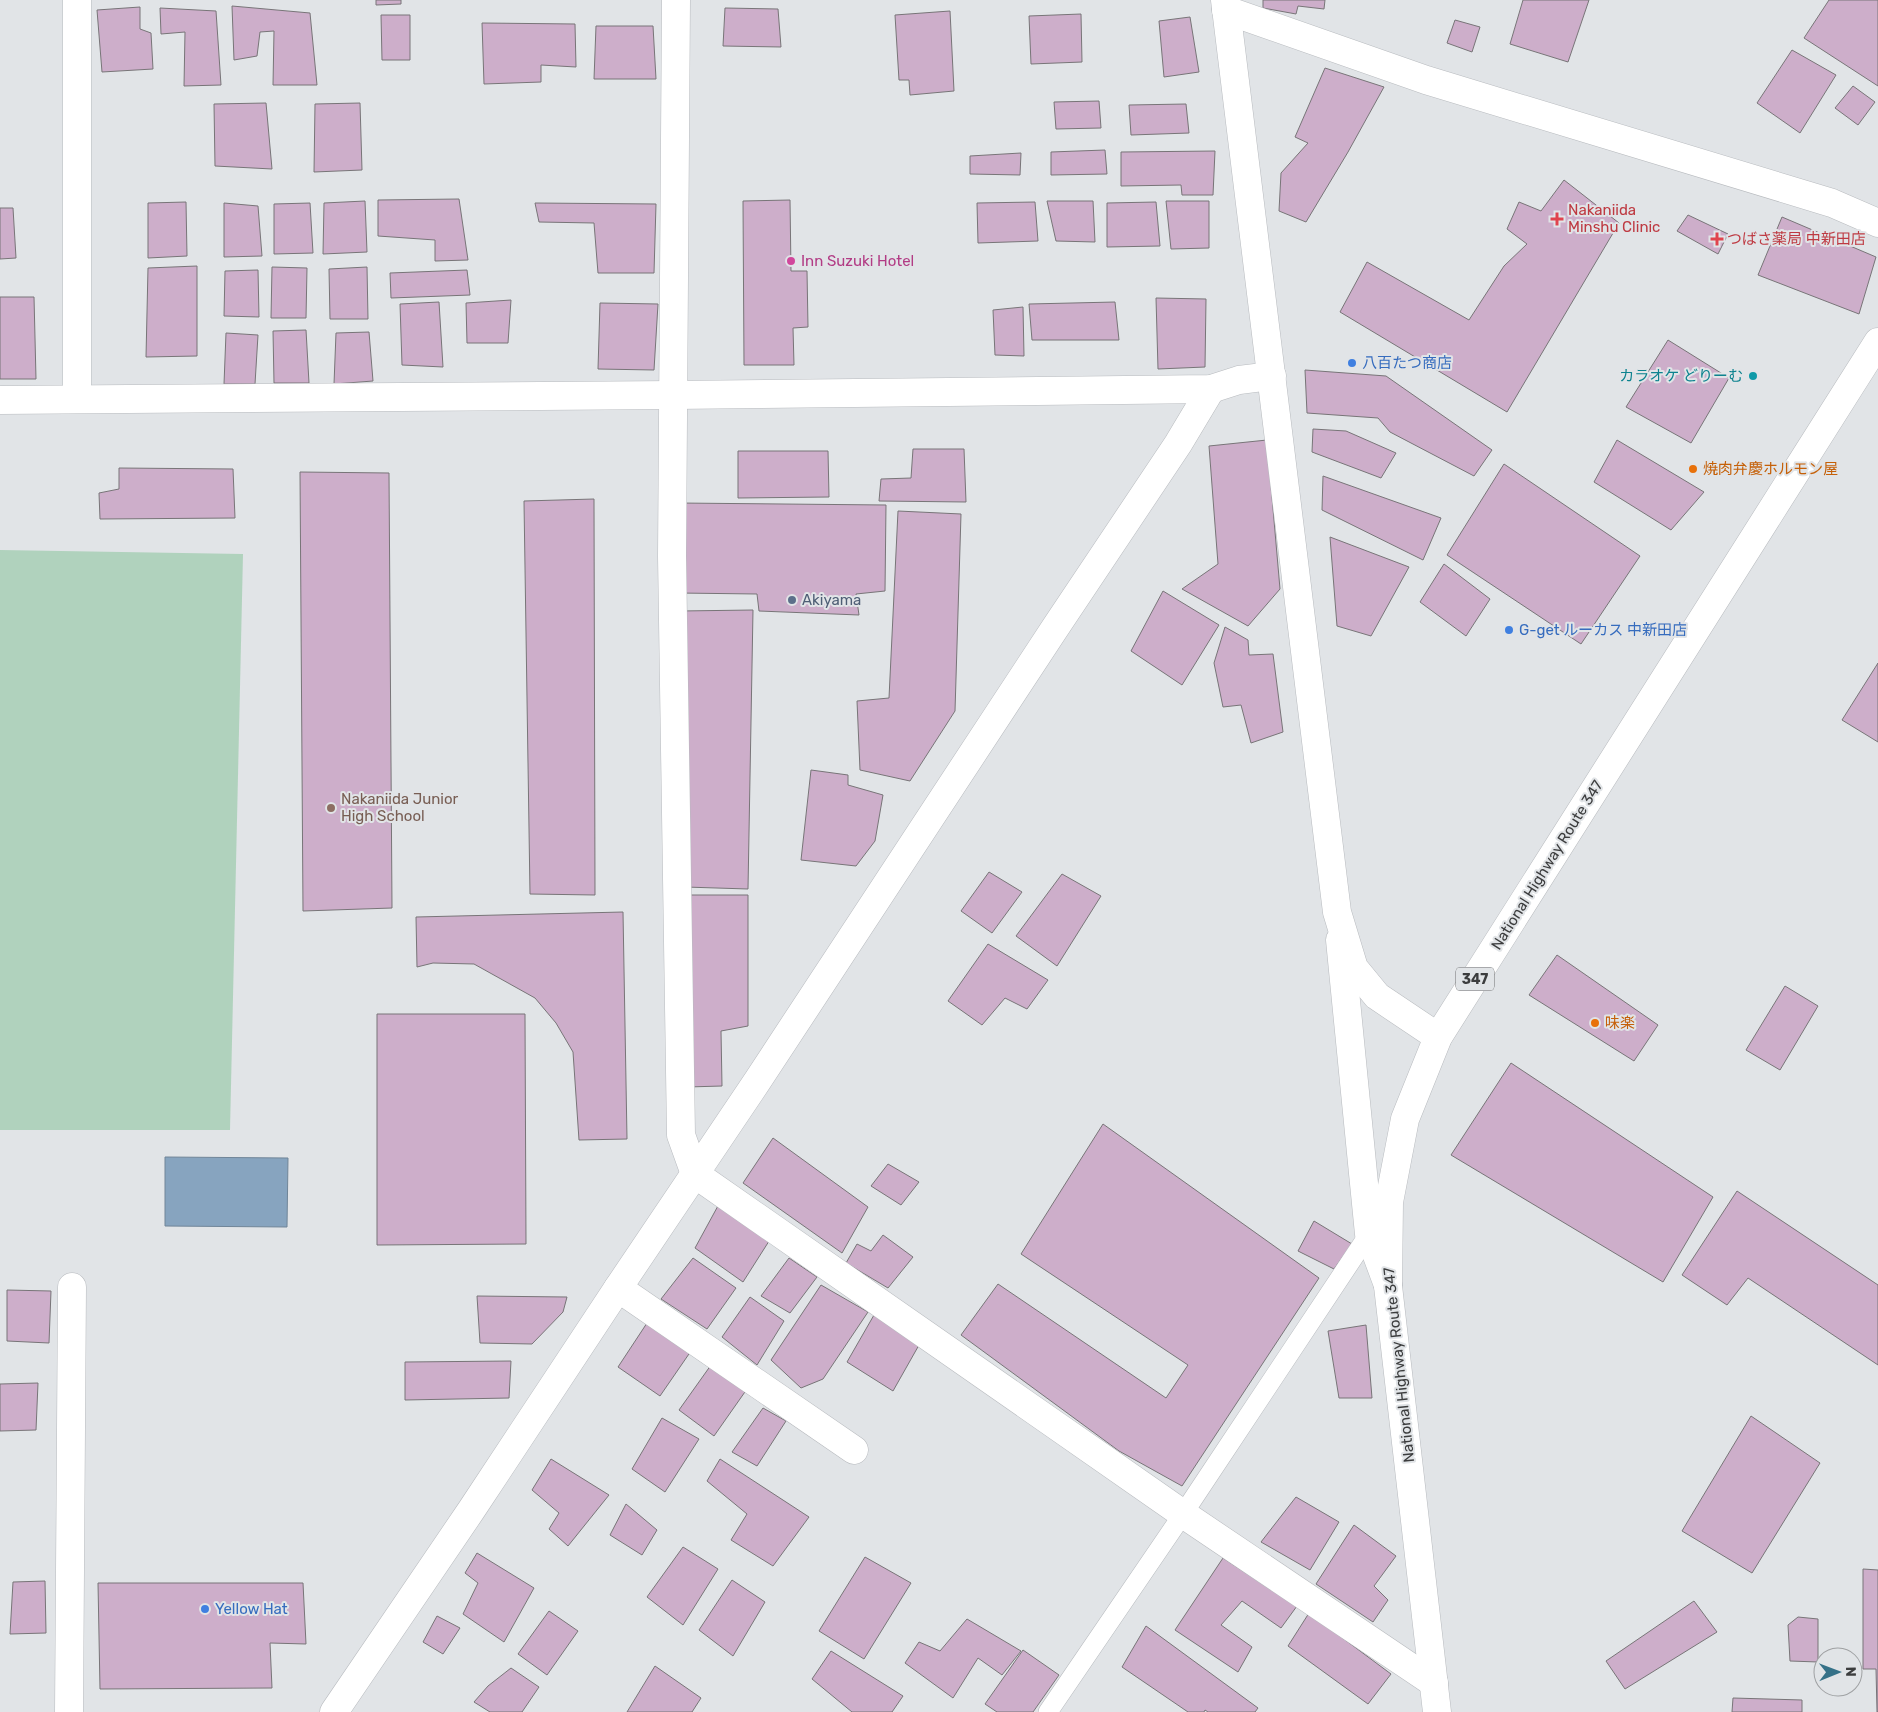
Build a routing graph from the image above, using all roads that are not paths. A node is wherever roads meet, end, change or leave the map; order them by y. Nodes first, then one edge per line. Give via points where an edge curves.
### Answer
1 (77, 0) edge
2 (676, 0) edge
3 (1226, 5) edge
4 (1878, 223) edge
5 (1878, 342) edge
6 (1272, 376) junction
7 (1211, 389) junction
8 (674, 395) junction
9 (76, 399) junction
10 (0, 400) edge
11 (1337, 912) junction
12 (1438, 1037) junction
13 (695, 1174) junction
14 (1369, 1234) junction
15 (1388, 1286) junction
16 (72, 1287) dead end
17 (618, 1288) junction
18 (854, 1450) dead end
19 (1183, 1514) junction
20 (1434, 1683) junction
21 (69, 1712) edge
22 (334, 1712) edge
23 (1048, 1712) edge
24 (1437, 1712) edge

1 - 9 main road
2 - 8 main road
3 - 4 main road via 1413,76 1832,202
3 - 6 main road
5 - 12 main road, National Highway Route 347 / 347
6 - 7 main road via 1239,380
6 - 11 main road
7 - 8 main road
7 - 13 main road via 1178,444
8 - 9 main road
8 - 13 main road via 672,556 681,1135
9 - 10 main road
11 - 12 main road via 1354,968 1377,996
11 - 14 main road
12 - 15 main road, National Highway Route 347 / 347 via 1405,1120 1390,1202
13 - 17 main road
13 - 19 main road
14 - 15 main road
14 - 19 lane
15 - 20 main road, National Highway Route 347 / 347
16 - 21 main road
17 - 18 main road
17 - 22 main road
19 - 20 main road
19 - 23 lane
20 - 24 main road, National Highway Route 347 / 347

